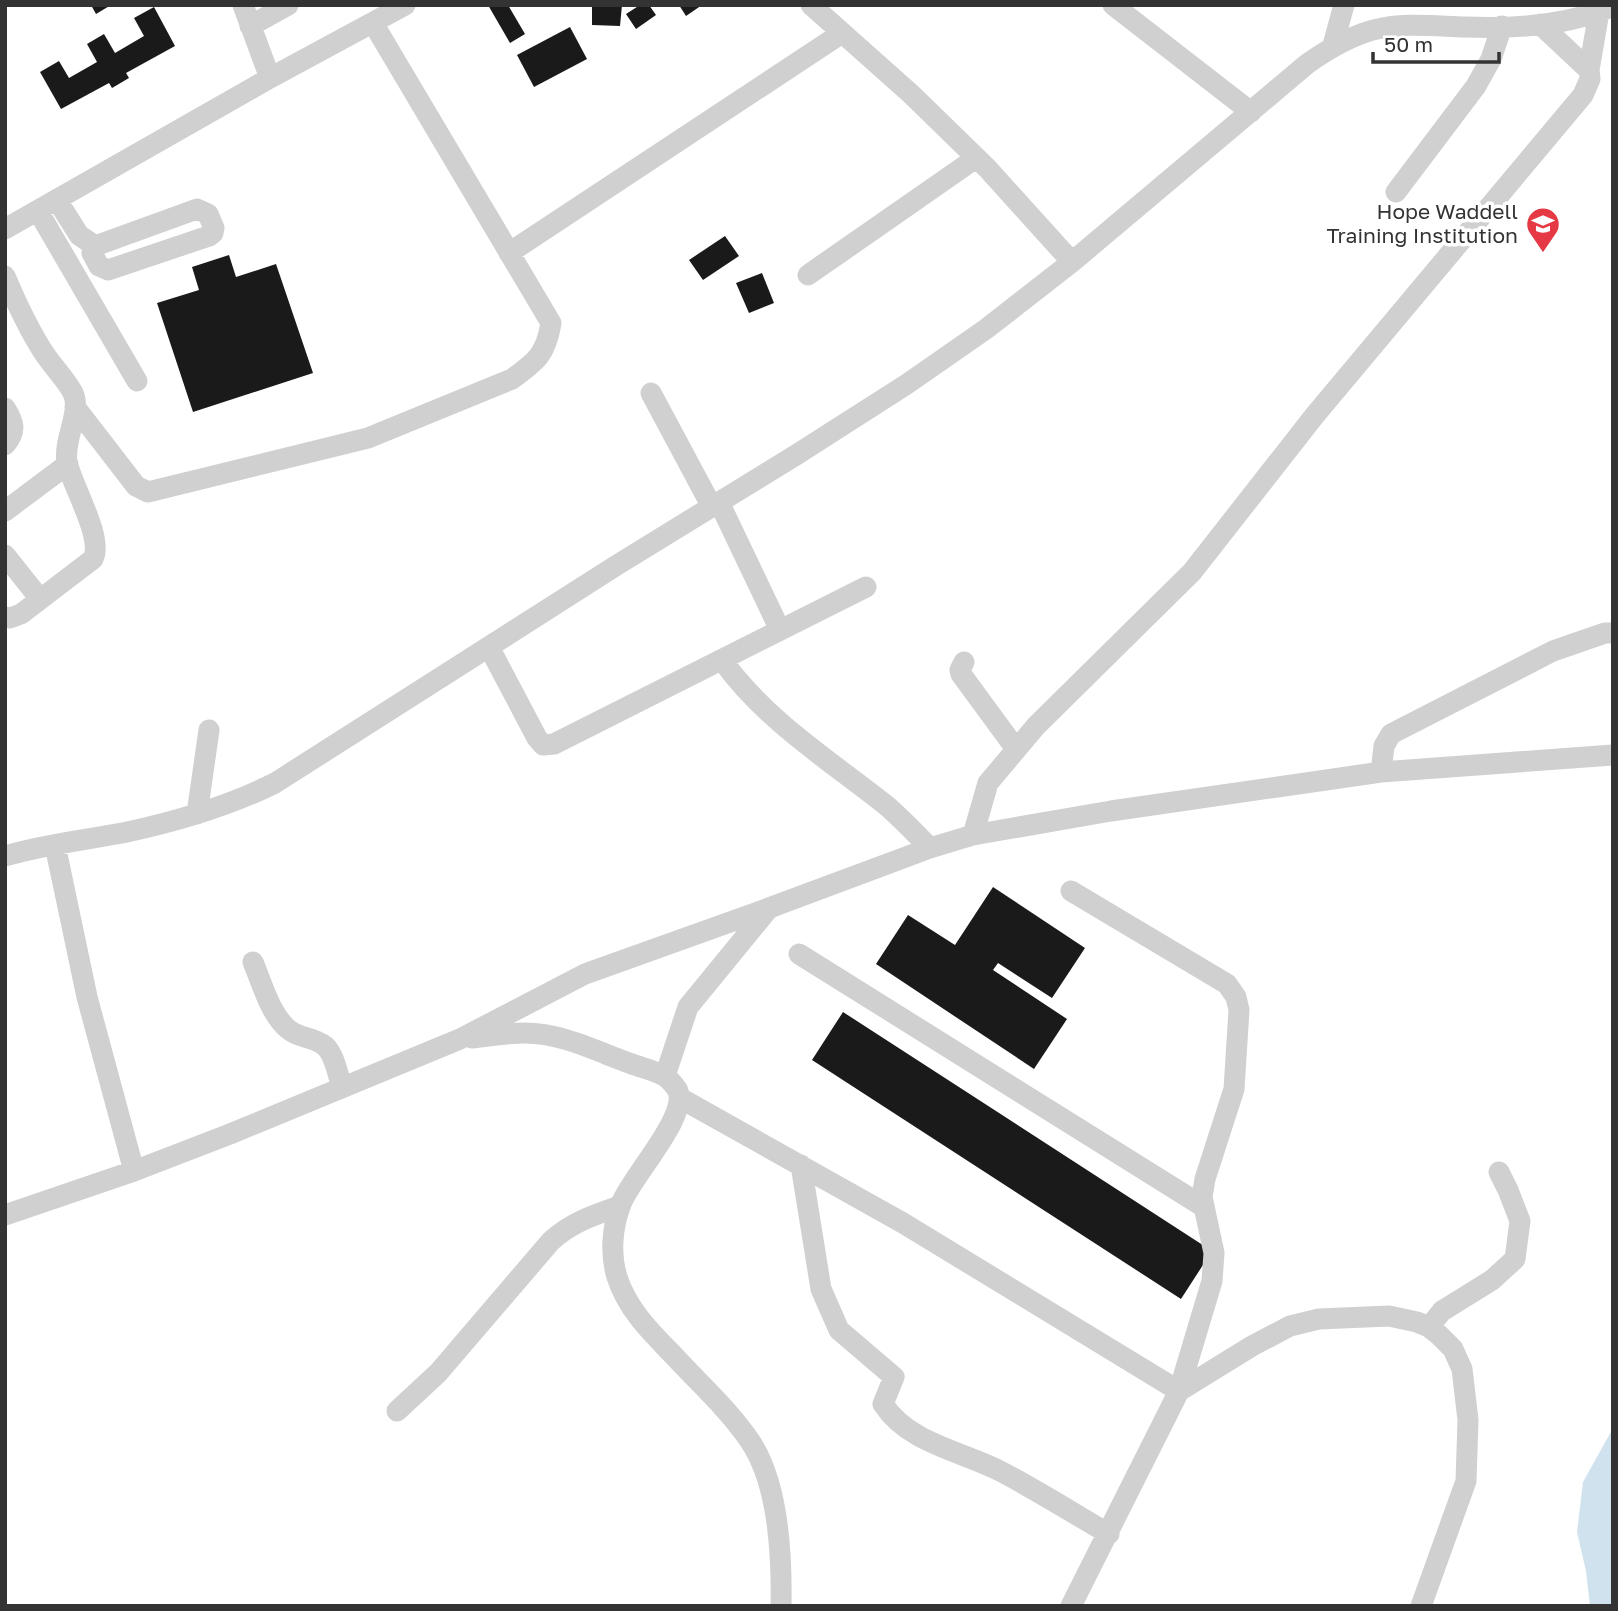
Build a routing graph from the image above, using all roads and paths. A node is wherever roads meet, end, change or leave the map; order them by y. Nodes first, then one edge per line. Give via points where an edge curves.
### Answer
1 (243, 5) edge
2 (288, 5) edge
3 (405, 5) edge
4 (811, 5) edge
5 (1113, 5) edge
6 (1345, 5) edge
7 (1606, 9) edge
8 (373, 23) junction
9 (1540, 24) junction
10 (250, 26) junction
11 (1503, 26) junction
12 (842, 33) junction
13 (1333, 46) junction
14 (1589, 70) junction
15 (270, 78) junction
16 (1251, 112) junction
17 (976, 158) junction
18 (1396, 192) dead end
19 (57, 200) junction
20 (38, 211) junction
21 (5, 229) edge
22 (509, 253) junction
23 (97, 256) junction
24 (1072, 262) junction
25 (76, 275) junction
26 (808, 275) dead end
27 (5, 276) edge
28 (137, 381) dead end
29 (651, 393) dead end
30 (75, 407) junction
31 (5, 408) edge
32 (5, 444) edge
33 (68, 464) junction
34 (715, 505) junction
35 (5, 511) edge
36 (5, 555) edge
37 (866, 587) dead end
38 (40, 599) junction
39 (5, 617) edge
40 (780, 630) junction
41 (1613, 634) edge
42 (489, 647) junction
43 (722, 660) junction
44 (964, 663) dead end
45 (209, 730) dead end
46 (1016, 749) junction
47 (1613, 755) edge
48 (1381, 772) junction
49 (197, 814) junction
50 (972, 835) junction
51 (55, 845) junction
52 (930, 848) junction
53 (5, 856) edge
54 (1071, 891) dead end
55 (769, 908) junction
56 (799, 954) dead end
57 (253, 962) dead end
58 (460, 1039) junction
59 (665, 1076) junction
60 (342, 1088) junction
61 (680, 1098) junction
62 (801, 1165) junction
63 (134, 1171) junction
64 (1499, 1172) dead end
65 (620, 1206) junction
66 (1204, 1207) junction
67 (5, 1215) edge
68 (1429, 1327) junction
69 (1179, 1391) junction
70 (397, 1411) dead end
71 (1109, 1534) junction
72 (781, 1606) edge
73 (1071, 1606) edge
74 (1420, 1606) edge

1 - 10 street
2 - 10 street
3 - 8 street
4 - 12 street
5 - 16 street
6 - 13 street
7 - 9 street via 1585,18
7 - 14 street
8 - 15 street
8 - 22 street
9 - 11 street
9 - 14 street
10 - 15 street
11 - 13 street via 1392,26
11 - 18 street via 1476,86
12 - 17 street
12 - 22 street
13 - 16 street
14 - 46 street via 1583,95 1315,415 1192,572
15 - 19 street
16 - 24 street
17 - 24 street
17 - 26 street
19 - 20 street
19 - 23 street
20 - 21 street
20 - 25 street
22 - 30 street via 551,323 547,345 532,365 512,379 368,438 149,492 136,486
23 - 23 street via 197,209 208,214 214,228 209,236 108,270
23 - 25 street
24 - 34 street via 906,384
25 - 28 street
27 - 30 street via 43,352 74,395
29 - 34 street
30 - 33 street via 66,447
31 - 32 street via 14,421 13,436
33 - 35 street
33 - 38 street via 96,552
34 - 40 street
34 - 42 street
36 - 38 street
37 - 40 street
38 - 39 street via 15,617
40 - 43 street
41 - 48 street via 1553,651 1391,734 1384,746
42 - 43 street via 543,745 554,744
42 - 49 street via 275,783
43 - 52 street via 775,720 890,808
44 - 46 street via 961,674
45 - 49 street
46 - 50 street via 988,783
47 - 48 street
48 - 50 street
49 - 51 street
50 - 52 street
51 - 53 street
51 - 63 street via 87,997
52 - 55 street
54 - 66 street via 1227,984 1236,997 1234,1089 1205,1179
55 - 58 street via 585,974
55 - 59 street via 688,1007
56 - 66 street
57 - 60 street via 288,1029 329,1050
58 - 59 street via 527,1032 564,1039
58 - 60 street
59 - 61 street
60 - 63 street
61 - 62 street
61 - 65 street via 668,1132
62 - 69 street
62 - 71 street via 821,1289 839,1329 894,1377 883,1404 890,1414 908,1431 1000,1471
63 - 67 street
64 - 68 street via 1520,1221 1514,1259 1492,1280 1441,1311
65 - 70 street via 582,1219 551,1241 438,1374
65 - 72 street via 612,1253 625,1297 636,1315 728,1413 763,1468 777,1518
66 - 69 street via 1214,1253 1212,1281
68 - 69 street via 1389,1316 1319,1319 1290,1326
68 - 74 street via 1453,1349 1462,1369 1468,1420 1466,1481
69 - 71 street
71 - 73 street

